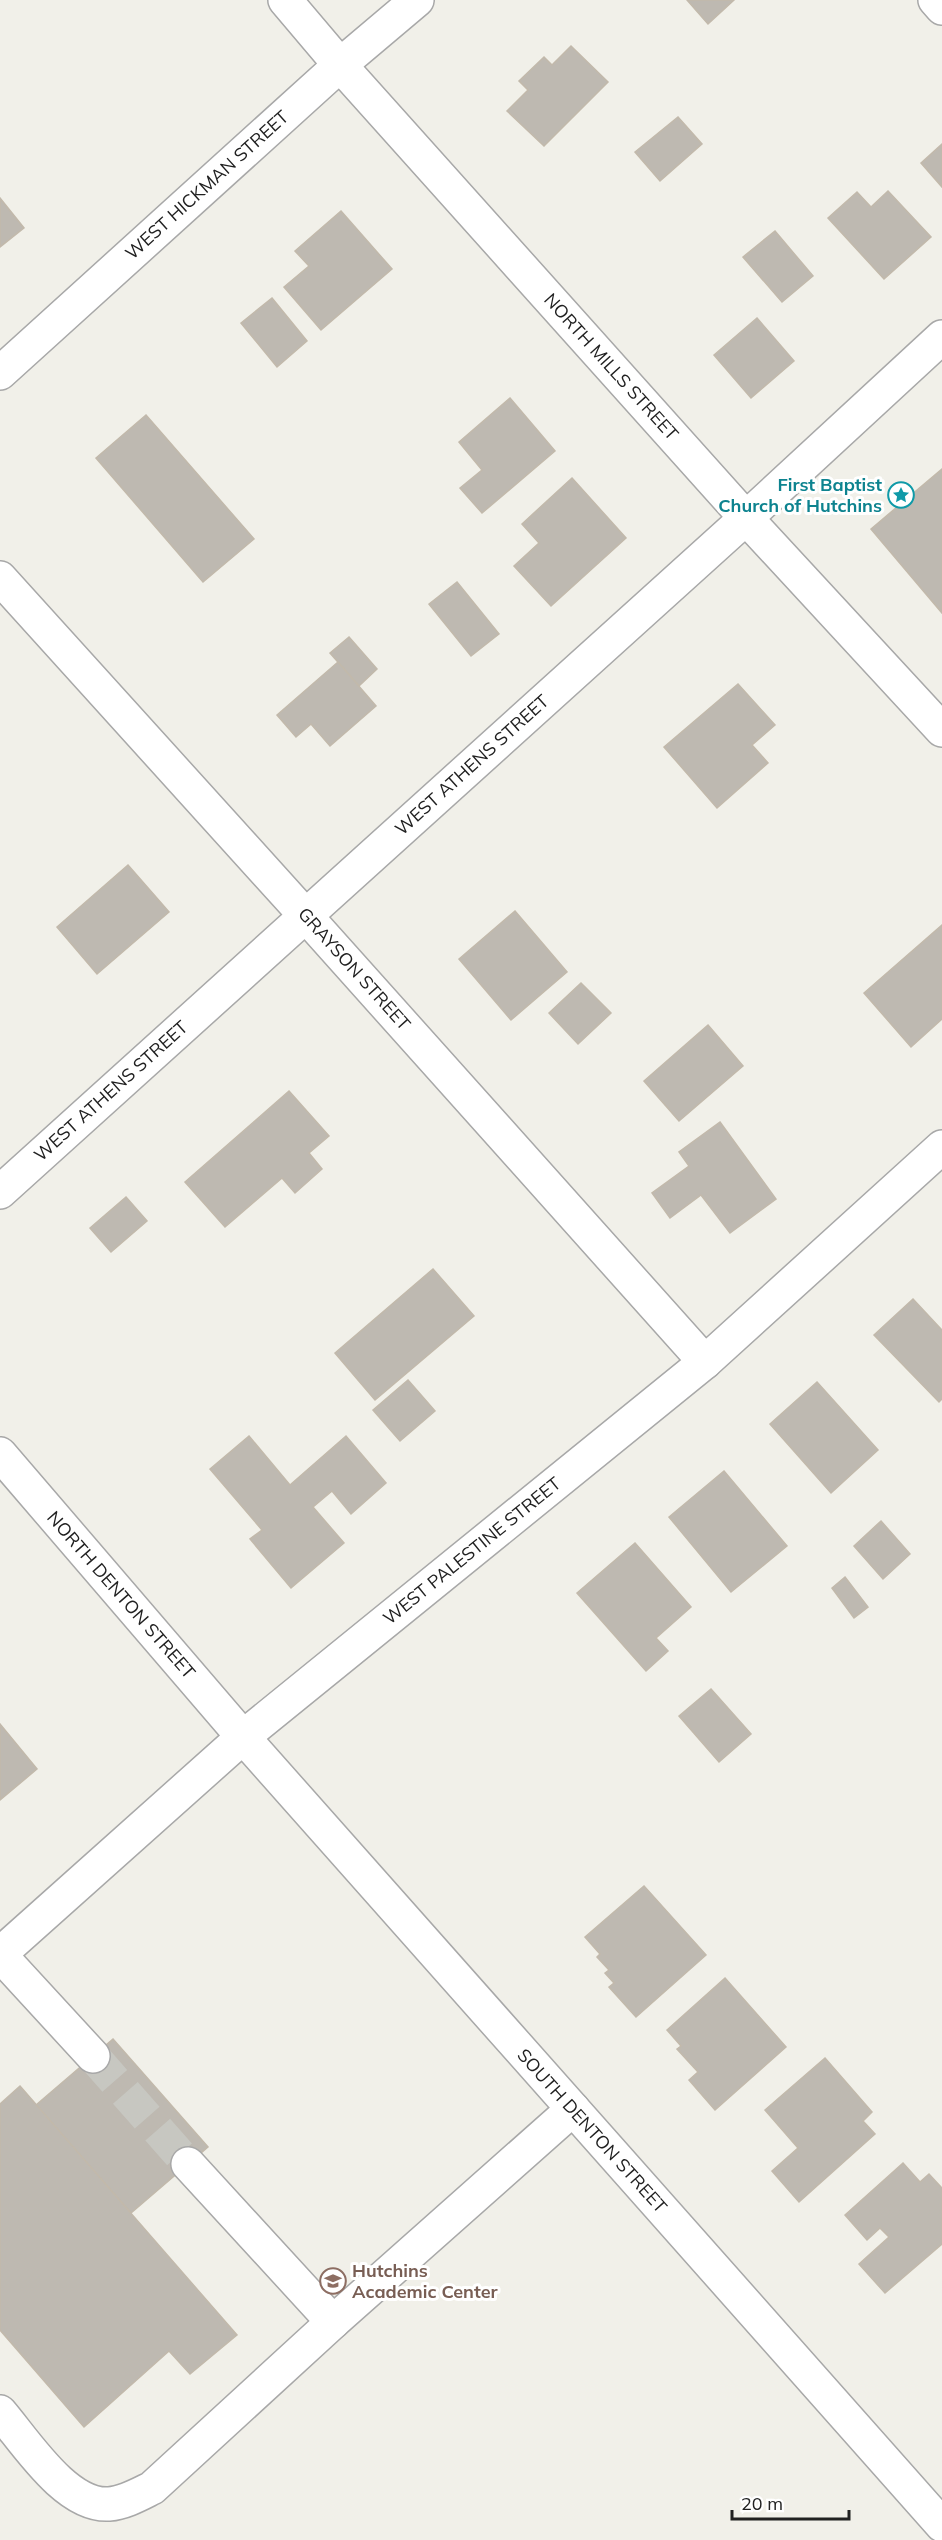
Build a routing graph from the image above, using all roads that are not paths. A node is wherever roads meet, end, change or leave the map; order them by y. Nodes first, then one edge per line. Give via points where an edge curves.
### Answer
1 (285, 0) edge
2 (417, 0) edge
3 (935, 0) edge
4 (942, 8) edge
5 (340, 65) junction
6 (942, 337) edge
7 (0, 373) edge
8 (746, 518) junction
9 (0, 578) edge
10 (942, 730) edge
11 (305, 915) junction
12 (942, 1147) edge
13 (0, 1192) edge
14 (705, 1362) junction
15 (0, 1454) edge
16 (243, 1737) junction
17 (0, 1954) edge
18 (93, 2056) tunnel mouth
19 (573, 2109) junction
20 (188, 2164) tunnel mouth
21 (333, 2322) junction
22 (0, 2412) edge
23 (942, 2525) edge

1 - 5 street, NORTH MILLS STREET
2 - 5 street, WEST HICKMAN STREET
3 - 4 street
5 - 7 street, WEST HICKMAN STREET
5 - 8 street, NORTH MILLS STREET
6 - 8 street, WEST ATHENS STREET
8 - 10 street, NORTH MILLS STREET
8 - 11 street, WEST ATHENS STREET
9 - 11 street, GRAYSON STREET
11 - 13 street, WEST ATHENS STREET
11 - 14 street, GRAYSON STREET
12 - 14 street, WEST PALESTINE STREET
14 - 16 street, WEST PALESTINE STREET
15 - 16 street, NORTH DENTON STREET
16 - 17 street, WEST PALESTINE STREET
16 - 19 street, SOUTH DENTON STREET
17 - 18 street
19 - 21 street
19 - 23 street, SOUTH DENTON STREET
20 - 21 street
21 - 22 street via 152,2488 135,2497 109,2504 88,2500 60,2484

